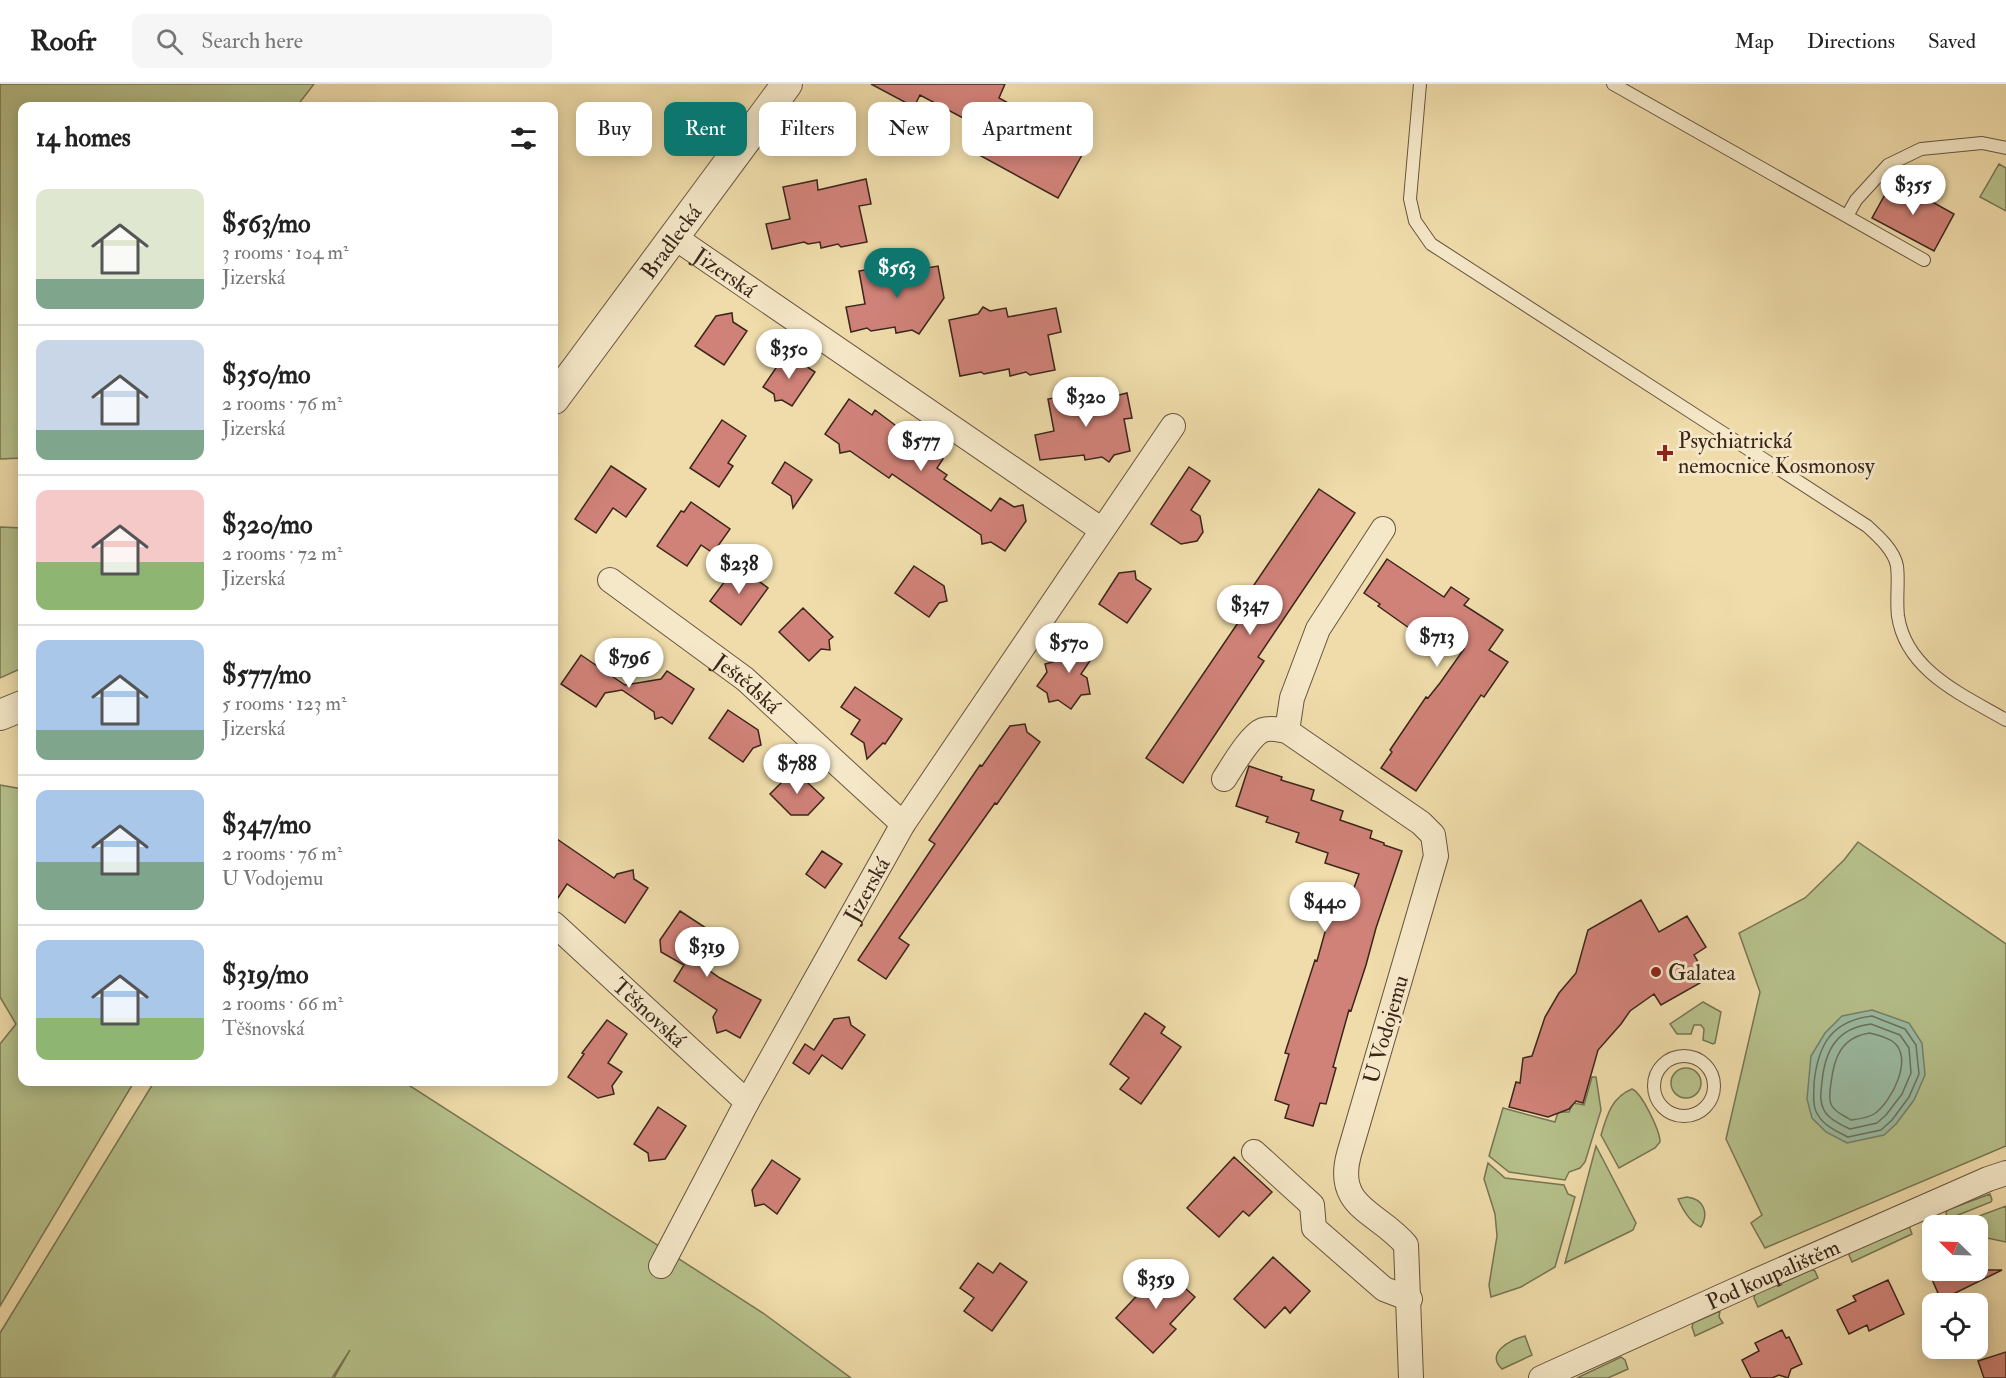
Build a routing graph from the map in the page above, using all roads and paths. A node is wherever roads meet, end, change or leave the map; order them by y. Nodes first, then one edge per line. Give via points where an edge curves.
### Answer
1 (787, 84) edge
2 (1420, 84) edge
3 (1613, 84) edge
4 (2006, 148) edge
5 (1847, 216) junction
6 (674, 237) junction
7 (1924, 260) dead end
8 (558, 394) edge
9 (1173, 426) dead end
10 (1383, 529) dead end
11 (1102, 530) junction
12 (610, 580) dead end
13 (18, 708) edge
14 (0, 716) edge
15 (2006, 720) edge
16 (1287, 731) junction
17 (1224, 779) dead end
18 (903, 824) junction
19 (558, 928) edge
20 (747, 1102) junction
21 (1692, 1115) joint
22 (1254, 1152) dead end
23 (2006, 1173) edge
24 (661, 1266) dead end
25 (1410, 1299) junction
26 (1411, 1378) edge
27 (1541, 1378) edge

1 - 6 street, Bradlecká
2 - 15 lane via 1410,199 1415,221 1431,244 1867,526 1897,563 1898,617 1918,660 1952,689
3 - 5 lane
4 - 5 lane via 1982,143 1921,148 1888,165 1856,200
5 - 7 lane
6 - 8 street, Bradlecká
6 - 11 street, Jizerská
9 - 11 street, Jizerská
10 - 16 street via 1318,629 1292,698
11 - 18 street, Jizerská
12 - 18 street, Ještědská via 745,679
13 - 14 street
16 - 17 street via 1263,730
16 - 25 street, U Vodojemu via 1422,823 1433,835 1436,856 1345,1173 1354,1202 1406,1245
18 - 20 street, Jizerská
19 - 20 street, Těšnovská
20 - 24 street, Jizerská
21 - 21 lane via 1710,1102 1714,1081 1703,1062 1682,1055 1663,1065 1654,1085 1656,1096 1670,1113
22 - 25 street via 1312,1205 1314,1228 1384,1289
23 - 27 street, Pod koupalištěm
25 - 26 street, U Vodojemu

